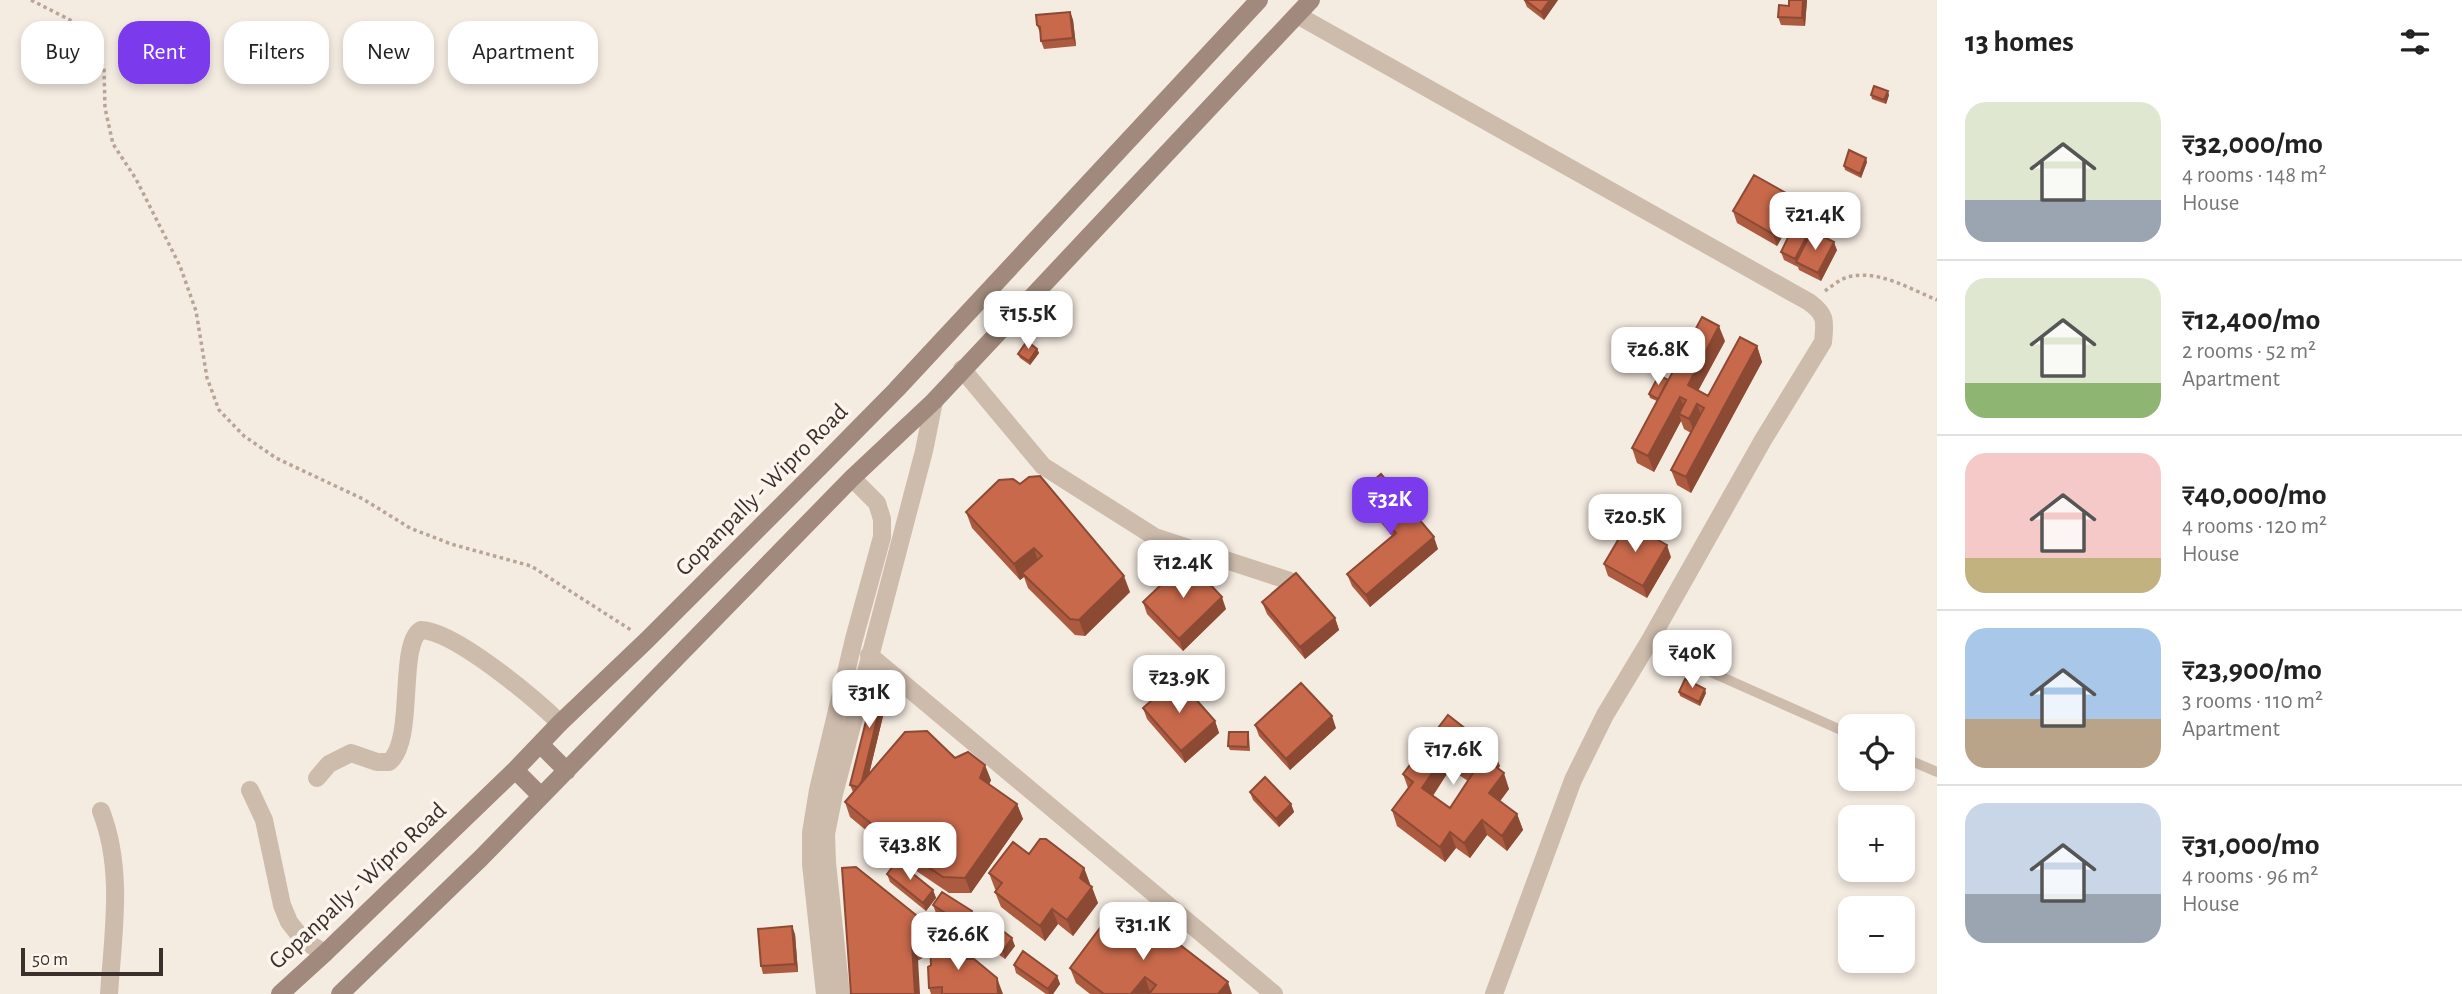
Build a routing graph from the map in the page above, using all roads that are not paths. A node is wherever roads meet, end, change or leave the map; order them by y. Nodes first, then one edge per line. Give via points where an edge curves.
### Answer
1 (1259, 0) edge
2 (1311, 0) edge
3 (1297, 15) junction
4 (962, 369) junction
5 (933, 401) junction
6 (852, 478) junction
7 (1290, 581) edge
8 (1649, 642) junction
9 (869, 655) junction
10 (560, 723) junction
11 (1838, 729) edge
12 (540, 744) junction
13 (1915, 763) edge
14 (516, 769) junction
15 (566, 771) junction
16 (1937, 772) edge
17 (317, 778) dead end
18 (250, 790) dead end
19 (541, 796) junction
20 (101, 811) dead end
21 (325, 953) junction
22 (109, 994) edge
23 (279, 994) edge
24 (340, 994) edge
25 (825, 994) edge
26 (841, 994) edge
27 (1274, 994) edge
28 (1494, 994) edge

1 - 10 main road, Gopanpally - Wipro Road via 896,390
2 - 3 main road
3 - 4 main road
3 - 8 street via 1821,311 1824,342
4 - 5 main road
4 - 7 street via 1054,474 1154,537
5 - 6 main road
5 - 9 street
6 - 15 main road
6 - 25 street via 877,503 882,519 811,833
8 - 11 lane
8 - 28 street via 1573,780
9 - 26 street via 827,834
9 - 27 street
10 - 12 main road, Gopanpally - Wipro Road
10 - 17 street via 532,697 460,646 421,630 412,639 397,755 389,762 377,762 351,753 329,764
12 - 14 main road, Gopanpally - Wipro Road
12 - 15 main road
13 - 16 lane
14 - 19 main road
14 - 21 main road, Gopanpally - Wipro Road
15 - 19 main road
18 - 21 street via 264,820 289,922 304,940
19 - 24 main road
20 - 22 street via 110,834 117,904
21 - 23 main road, Gopanpally - Wipro Road

